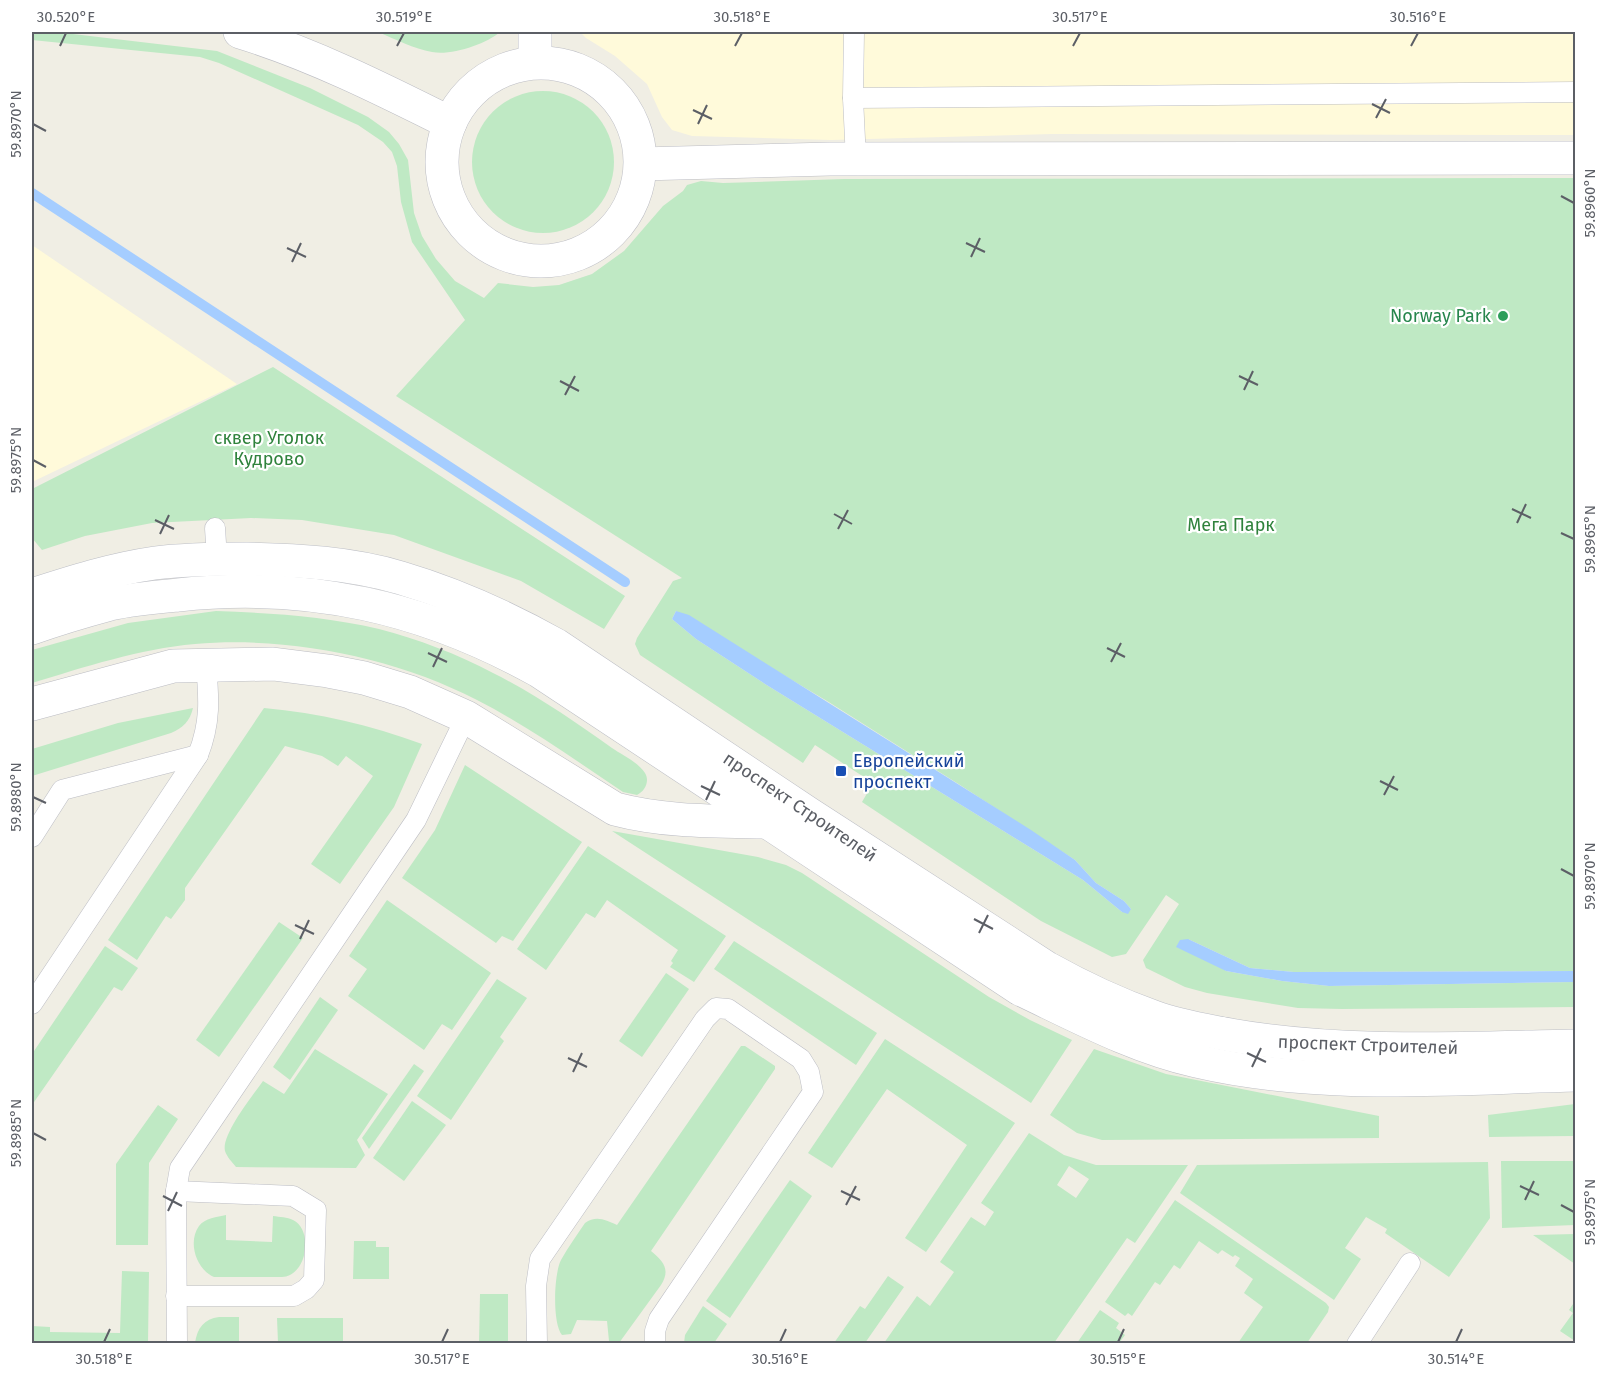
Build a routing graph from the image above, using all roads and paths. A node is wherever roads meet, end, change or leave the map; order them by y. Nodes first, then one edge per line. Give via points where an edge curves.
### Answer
1 (240, 32) edge
2 (854, 32) edge
3 (536, 47) edge
4 (1575, 92) edge
5 (854, 98) junction
6 (450, 123) junction
7 (1575, 158) edge
8 (856, 160) junction
9 (641, 164) junction
10 (32, 595) edge
11 (32, 628) edge
12 (206, 664) junction
13 (32, 704) edge
14 (466, 717) junction
15 (198, 755) junction
16 (766, 822) junction
17 (32, 837) edge
18 (32, 1004) edge
19 (1575, 1046) edge
20 (1575, 1075) edge
21 (176, 1191) junction
22 (1410, 1263) dead end
23 (176, 1296) junction
24 (177, 1344) edge
25 (537, 1344) edge
26 (655, 1344) edge
27 (1357, 1344) edge

1 - 6 street via 277,43
2 - 5 lane
3 - 6 street via 470,92
3 - 9 street via 598,80 621,102 636,132
4 - 5 lane
5 - 8 lane
6 - 9 street via 442,154 445,186 457,214 478,239 505,255 536,261 568,258 597,245 625,214 635,195
7 - 8 street
8 - 9 street
10 - 19 street, проспект Строителей via 216,543 277,560 389,575 459,597 556,645 1047,968 1155,1018 1202,1030 1306,1046
11 - 16 street, проспект Строителей via 113,603 209,592 312,595 398,610 479,640 539,671
12 - 13 street via 172,666
12 - 14 street via 273,664 363,678 410,692
12 - 15 lane via 209,716
14 - 16 street via 615,809 677,819
14 - 21 lane via 417,820 189,1152 180,1168
15 - 17 lane via 62,790
15 - 18 lane
16 - 20 street, проспект Строителей via 1020,989 1095,1025 1166,1052 1196,1061 1326,1080
21 - 23 lane
21 - 23 lane via 293,1196 316,1210 314,1280 306,1289 294,1296
22 - 27 lane
23 - 24 lane
25 - 26 lane via 536,1286 540,1259 705,1019 716,1008 728,1009 801,1059 809,1072 813,1092 659,1319

